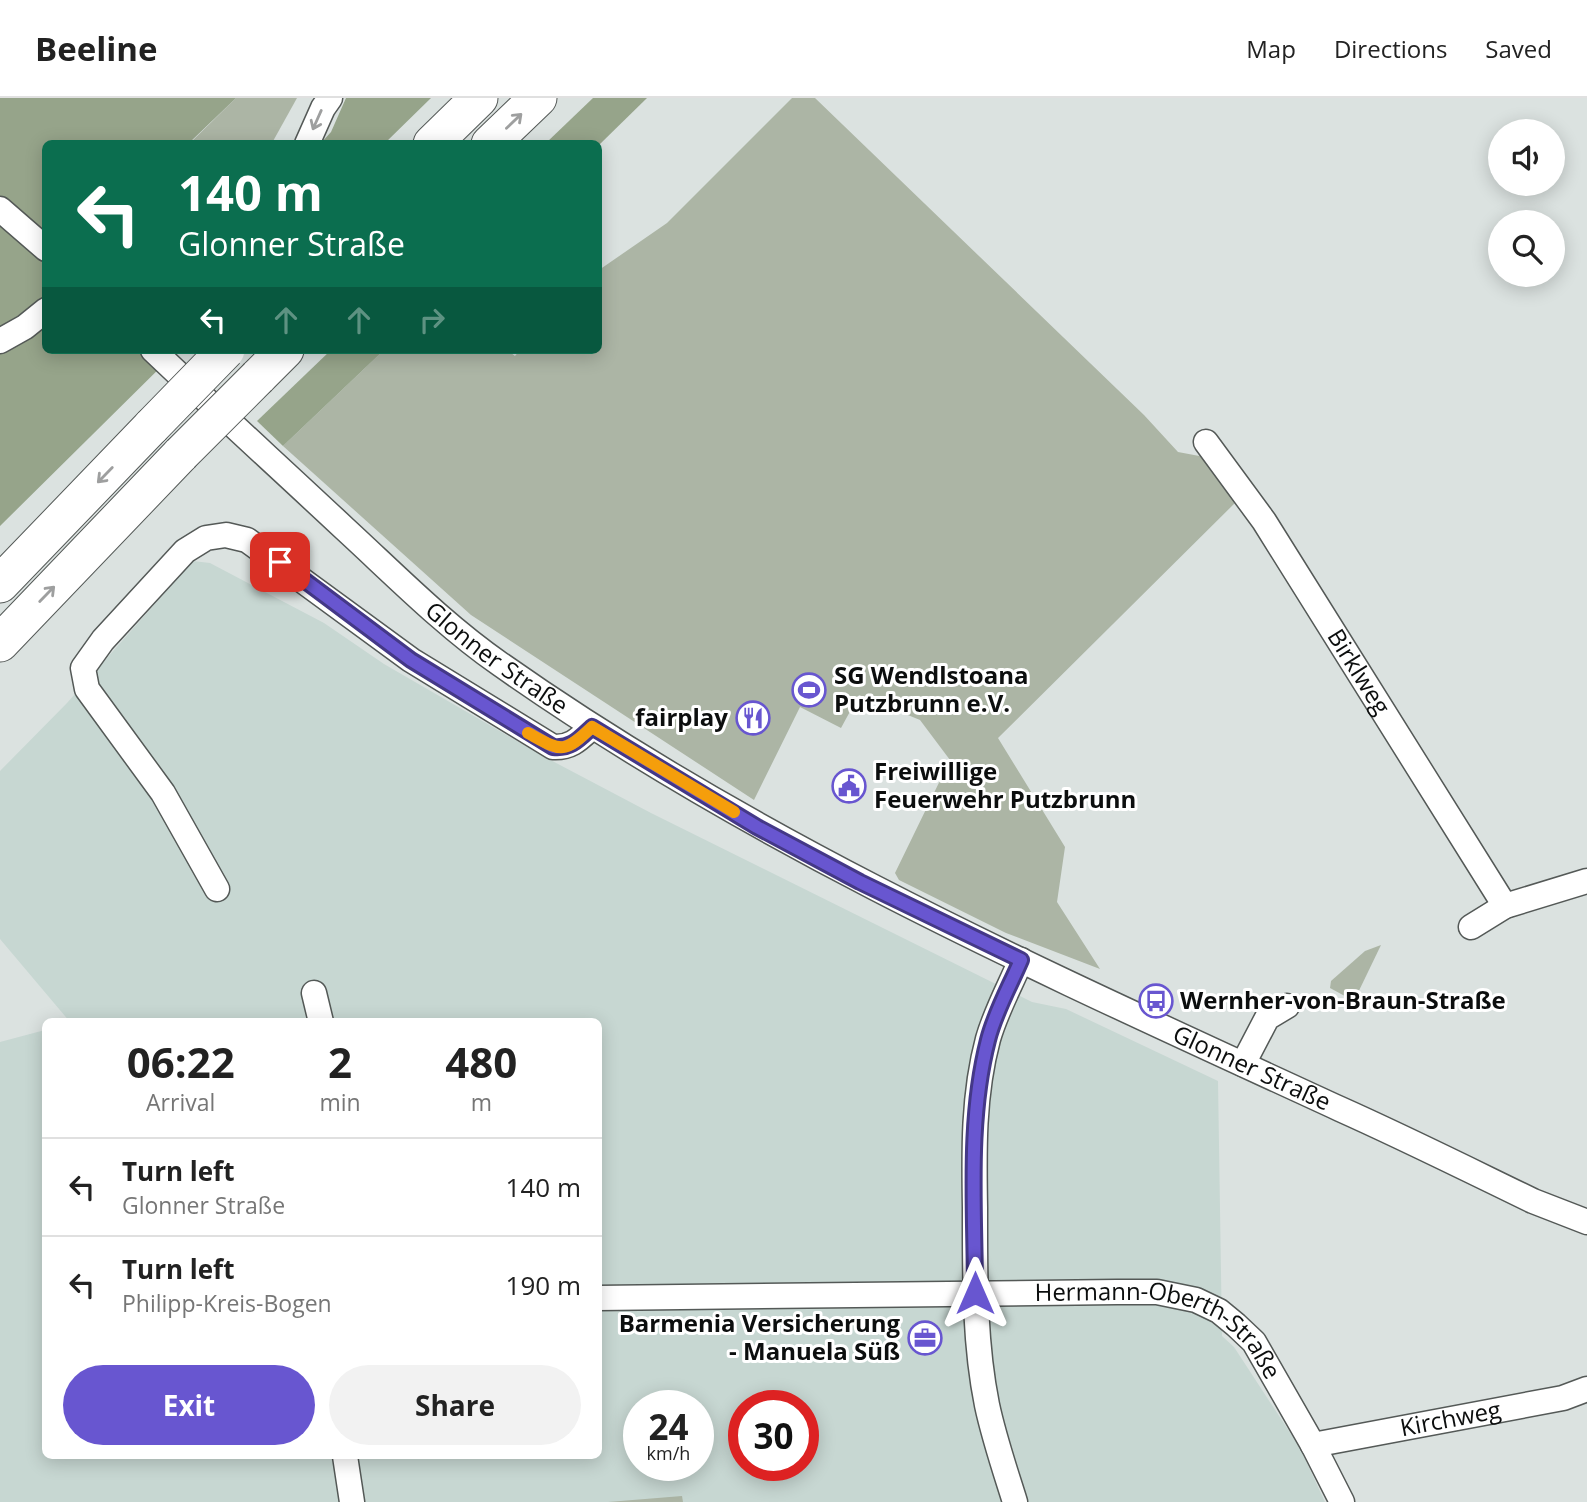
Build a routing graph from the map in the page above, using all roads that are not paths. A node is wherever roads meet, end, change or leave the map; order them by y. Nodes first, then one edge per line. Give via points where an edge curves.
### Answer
1 (330, 98) edge
2 (479, 98) edge
3 (538, 98) edge
4 (309, 140) edge
5 (436, 140) edge
6 (495, 140) edge
7 (0, 209) edge
8 (42, 246) edge
9 (42, 313) edge
10 (0, 341) edge
11 (157, 354) edge
12 (222, 354) edge
13 (281, 354) edge
14 (1206, 442) dead end
15 (0, 584) edge
16 (0, 643) edge
17 (592, 727) junction
18 (1587, 881) edge
19 (217, 889) dead end
20 (1505, 906) junction
21 (1471, 927) dead end
22 (1021, 960) junction
23 (314, 993) dead end
24 (1287, 1006) dead end
25 (320, 1018) edge
26 (1243, 1064) junction
27 (1587, 1222) edge
28 (975, 1293) junction
29 (602, 1297) edge
30 (1587, 1389) edge
31 (1313, 1445) junction
32 (345, 1459) edge
33 (352, 1502) edge
34 (1015, 1502) edge
35 (1342, 1502) edge

1 -> 4 street
2 - 5 highway
6 -> 3 highway
7 - 8 street
9 - 10 street
11 - 17 street, Glonner Straße via 390,571 495,661
12 -> 15 highway, bridge
16 -> 13 highway, bridge
14 - 20 street, Birklweg via 1264,521
17 - 19 street via 573,745 553,747 411,660 247,540 226,535 206,538 185,551 83,668 87,689 163,793
17 - 22 street, Glonner Straße via 757,827
18 - 20 street
20 - 21 street
22 - 26 street, Glonner Straße
22 - 28 street via 988,1038 978,1094
23 - 25 street
24 - 26 street via 1267,1018
26 - 27 street, Glonner Straße
28 - 29 street, Hermann-Oberth-Straße
28 - 31 street, Hermann-Oberth-Straße via 1157,1292 1196,1300 1219,1311 1254,1342
28 - 34 street via 987,1406
30 - 31 street, Kirchweg via 1563,1398
31 - 35 street, Hermann-Oberth-Straße
32 - 33 street

